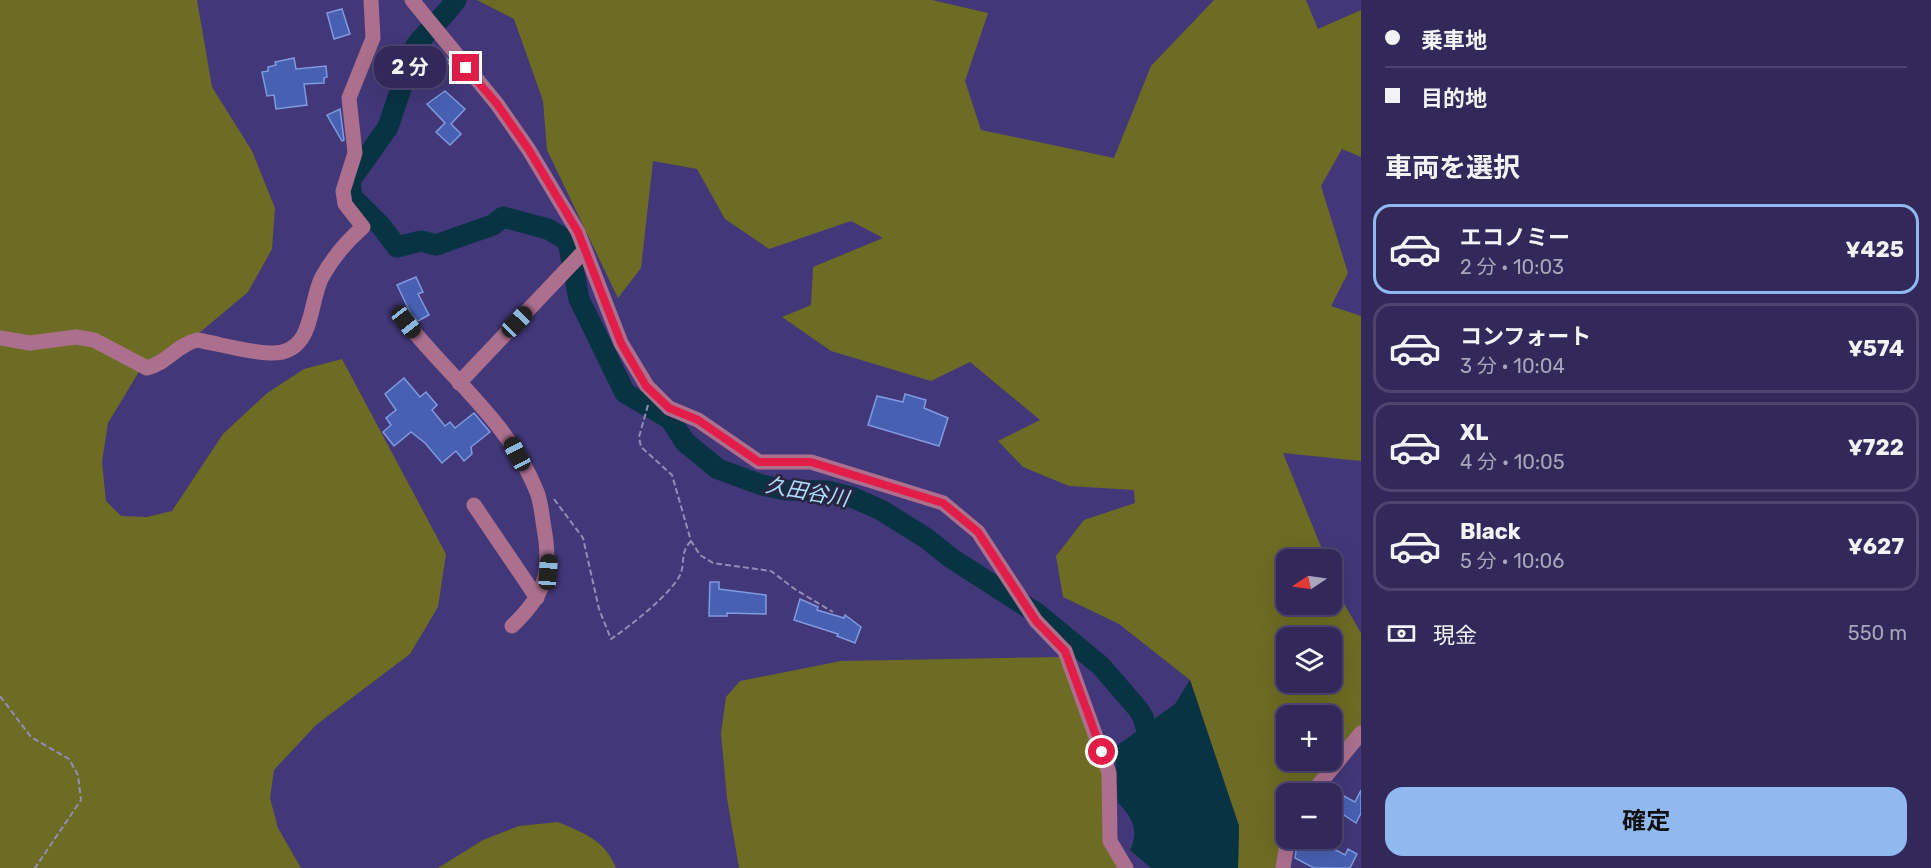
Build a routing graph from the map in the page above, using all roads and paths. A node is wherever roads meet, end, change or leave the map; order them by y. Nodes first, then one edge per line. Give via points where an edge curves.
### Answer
1 (371, 0) edge
2 (412, 0) edge
3 (581, 254) junction
4 (406, 322) dead end
5 (0, 338) edge
6 (459, 383) junction
7 (648, 402) dead end
8 (538, 493) junction
9 (474, 505) dead end
10 (691, 541) junction
11 (537, 598) junction
12 (833, 612) dead end
13 (512, 626) dead end
14 (0, 696) edge
15 (1361, 733) edge
16 (1320, 783) edge
17 (1286, 849) edge
18 (35, 868) edge
19 (1126, 868) edge
20 (1283, 868) edge

1 - 5 street via 373,38 349,98 355,153 343,191 345,204 363,227 323,275 302,339 291,348 272,353 197,340 187,343 158,366 147,368 93,340 76,337 30,343
2 - 3 street via 497,104 529,150 578,232
3 - 6 street
3 - 19 street via 621,343 646,386 669,408 698,420 759,462 811,462 943,503 978,532 1036,621 1065,651 1109,773 1110,842
4 - 6 street
6 - 8 street via 483,404 506,435
7 - 10 path via 640,447 672,475
8 - 10 path via 550,493 583,538 599,609 611,639 637,622 680,575 683,549
8 - 11 street via 549,553 548,572
9 - 11 street
10 - 12 path via 700,555 713,563 771,571
11 - 13 street
14 - 18 path via 31,737 69,759 78,775 81,800
15 - 16 street
17 - 20 street

